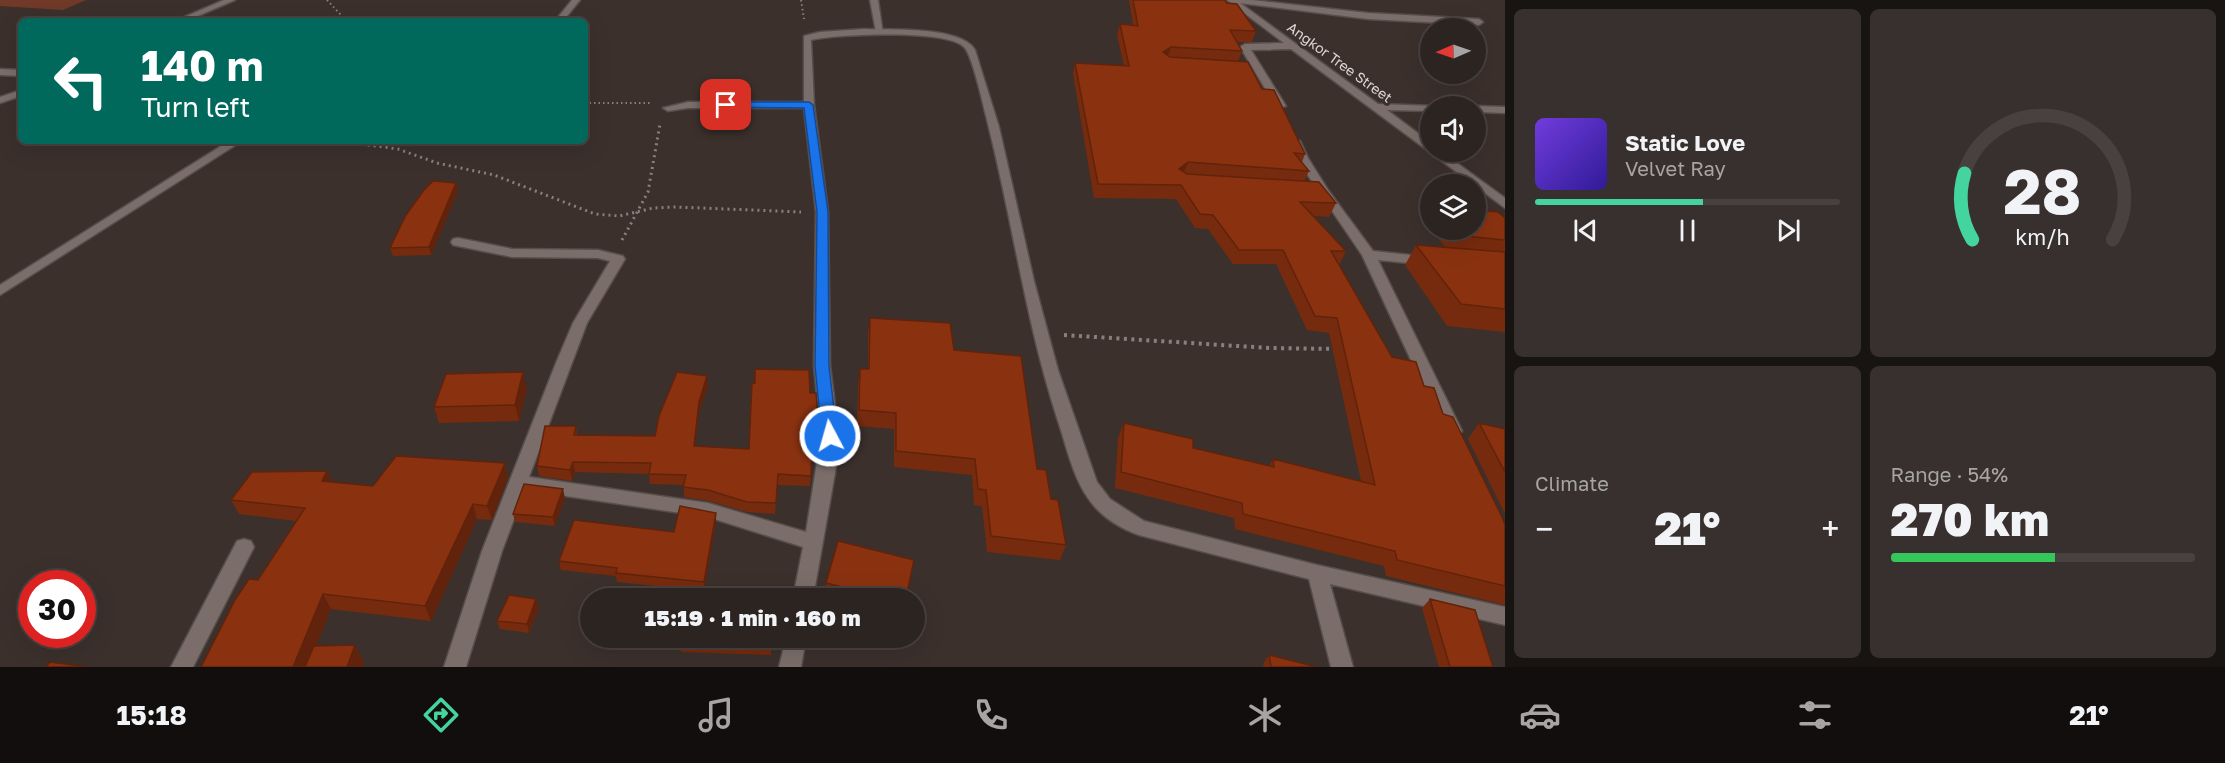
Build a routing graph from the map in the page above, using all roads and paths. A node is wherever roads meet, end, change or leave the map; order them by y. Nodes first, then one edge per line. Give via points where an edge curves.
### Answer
1 (231, 0) edge
2 (327, 0) edge
3 (576, 0) edge
4 (874, 0) edge
5 (1231, 0) edge
6 (186, 18) edge
7 (340, 18) edge
8 (560, 18) edge
9 (1420, 18) edge
10 (879, 32) junction
11 (1294, 46) junction
12 (0, 72) edge
13 (18, 73) edge
14 (18, 94) edge
15 (0, 100) edge
16 (588, 103) edge
17 (809, 105) junction
18 (1377, 106) junction
19 (668, 108) junction
20 (1420, 108) edge
21 (1486, 109) edge
22 (1505, 110) edge
23 (1420, 139) edge
24 (232, 144) edge
25 (360, 144) edge
26 (1449, 162) edge
27 (1505, 204) edge
28 (636, 212) junction
29 (822, 212) junction
30 (458, 242) dead end
31 (1369, 255) junction
32 (618, 259) junction
33 (1448, 263) edge
34 (0, 291) edge
35 (1040, 335) junction
36 (1344, 349) edge
37 (1459, 444) edge
38 (518, 482) junction
39 (813, 542) junction
40 (244, 547) dead end
41 (1317, 573) junction
42 (805, 588) edge
43 (1505, 616) edge
44 (794, 648) edge
45 (182, 667) edge
46 (455, 667) edge
47 (790, 667) edge
48 (1342, 667) edge

1 - 6 street
2 - 7 path
3 - 8 street
4 - 10 street
5 - 9 street
5 - 11 street, Angkor Tree Street
10 - 17 street via 818,34 807,38
10 - 35 street via 946,36 960,39 970,47 991,113
11 - 18 street, Angkor Tree Street
11 - 31 street via 1245,47 1252,68 1279,101 1317,191
12 - 13 street
14 - 15 street
16 - 19 path via 654,103
17 - 19 street
17 - 29 street
18 - 20 street
18 - 23 street, Angkor Tree Street
19 - 28 path via 661,116 645,199
21 - 22 street
24 - 34 street
25 - 28 path via 398,149 494,175 596,214 619,216
26 - 27 street
28 - 29 path via 676,207
28 - 32 path via 624,229
29 - 39 street via 822,366 830,436
30 - 32 street via 512,253 598,254
31 - 33 street
31 - 37 street
32 - 38 street via 580,323
35 - 36 path via 1150,338 1286,350
35 - 41 street via 1088,483 1096,498 1113,514 1139,527
38 - 39 street via 708,510
38 - 46 street
39 - 42 street
40 - 45 street
41 - 43 street
41 - 48 street
44 - 47 street

